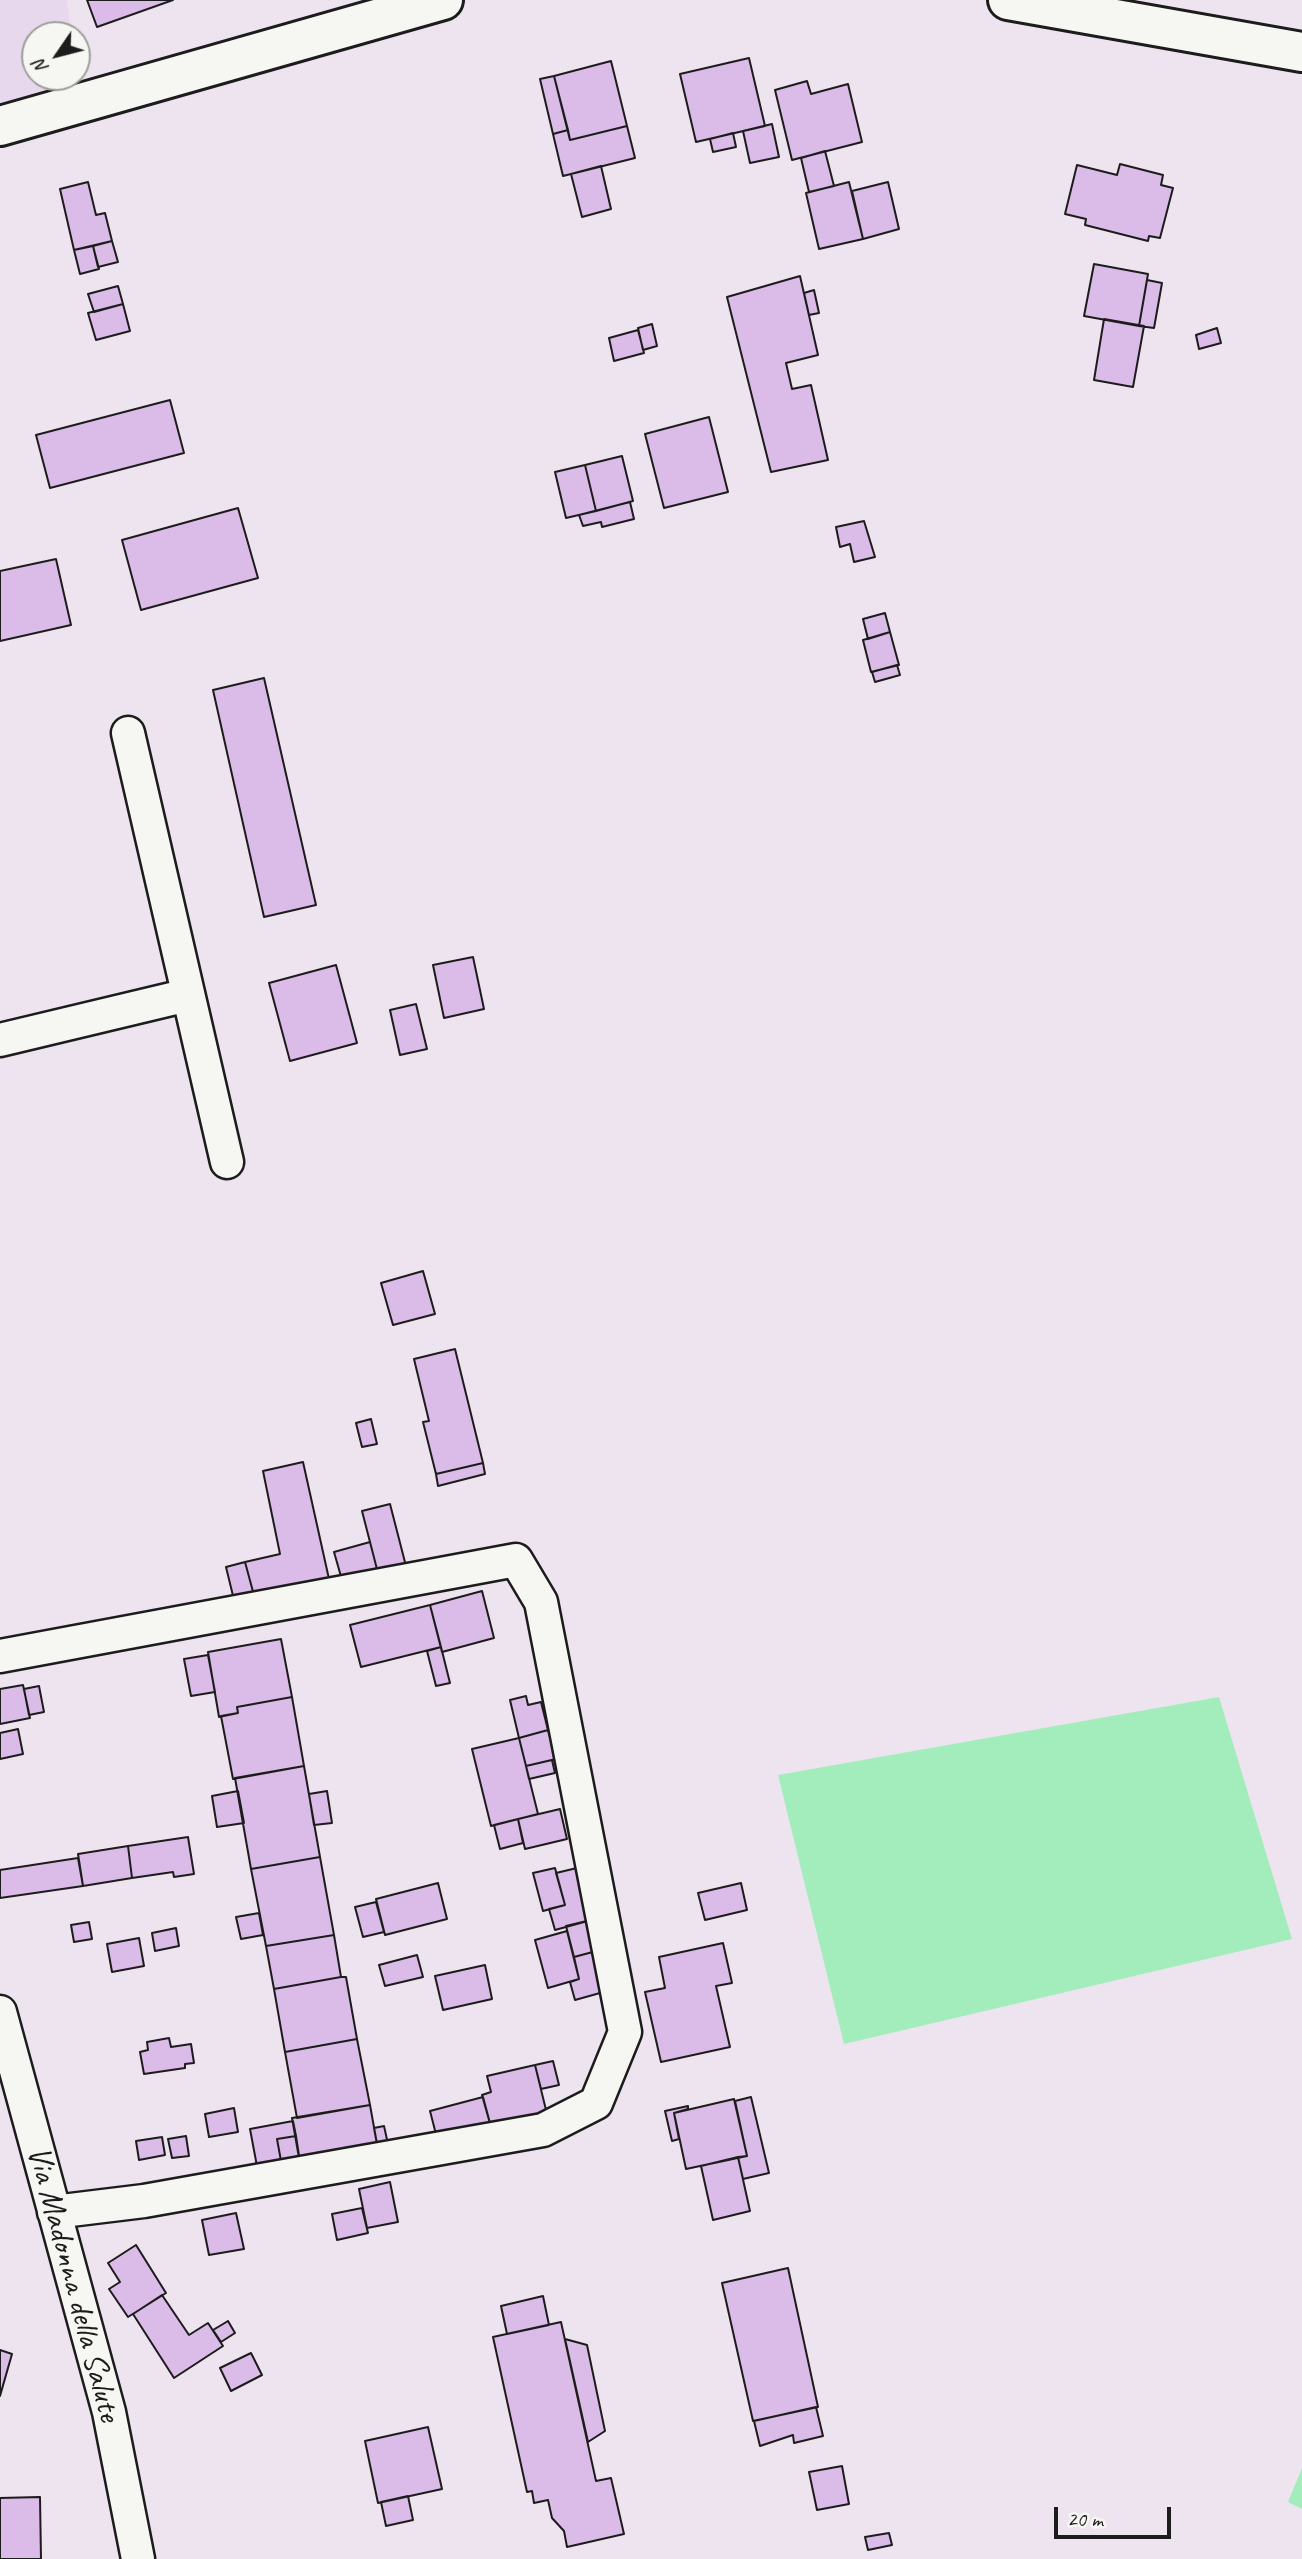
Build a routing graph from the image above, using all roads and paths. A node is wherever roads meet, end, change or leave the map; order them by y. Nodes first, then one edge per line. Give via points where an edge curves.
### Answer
1 (443, 0) edge
2 (1008, 0) edge
3 (1302, 52) edge
4 (0, 126) edge
5 (128, 733) dead end
6 (188, 995) junction
7 (0, 1040) edge
8 (227, 1162) dead end
9 (0, 1656) edge
10 (0, 2012) edge
11 (54, 2212) junction
12 (138, 2559) edge

1 - 4 main road
2 - 3 main road
5 - 6 street
6 - 7 street
6 - 8 street
9 - 11 street via 516,1560 541,1602 625,2032 596,2103 543,2130 144,2201
10 - 11 street, Via Madonna della Salute
11 - 12 street, Via Madonna della Salute via 109,2413

